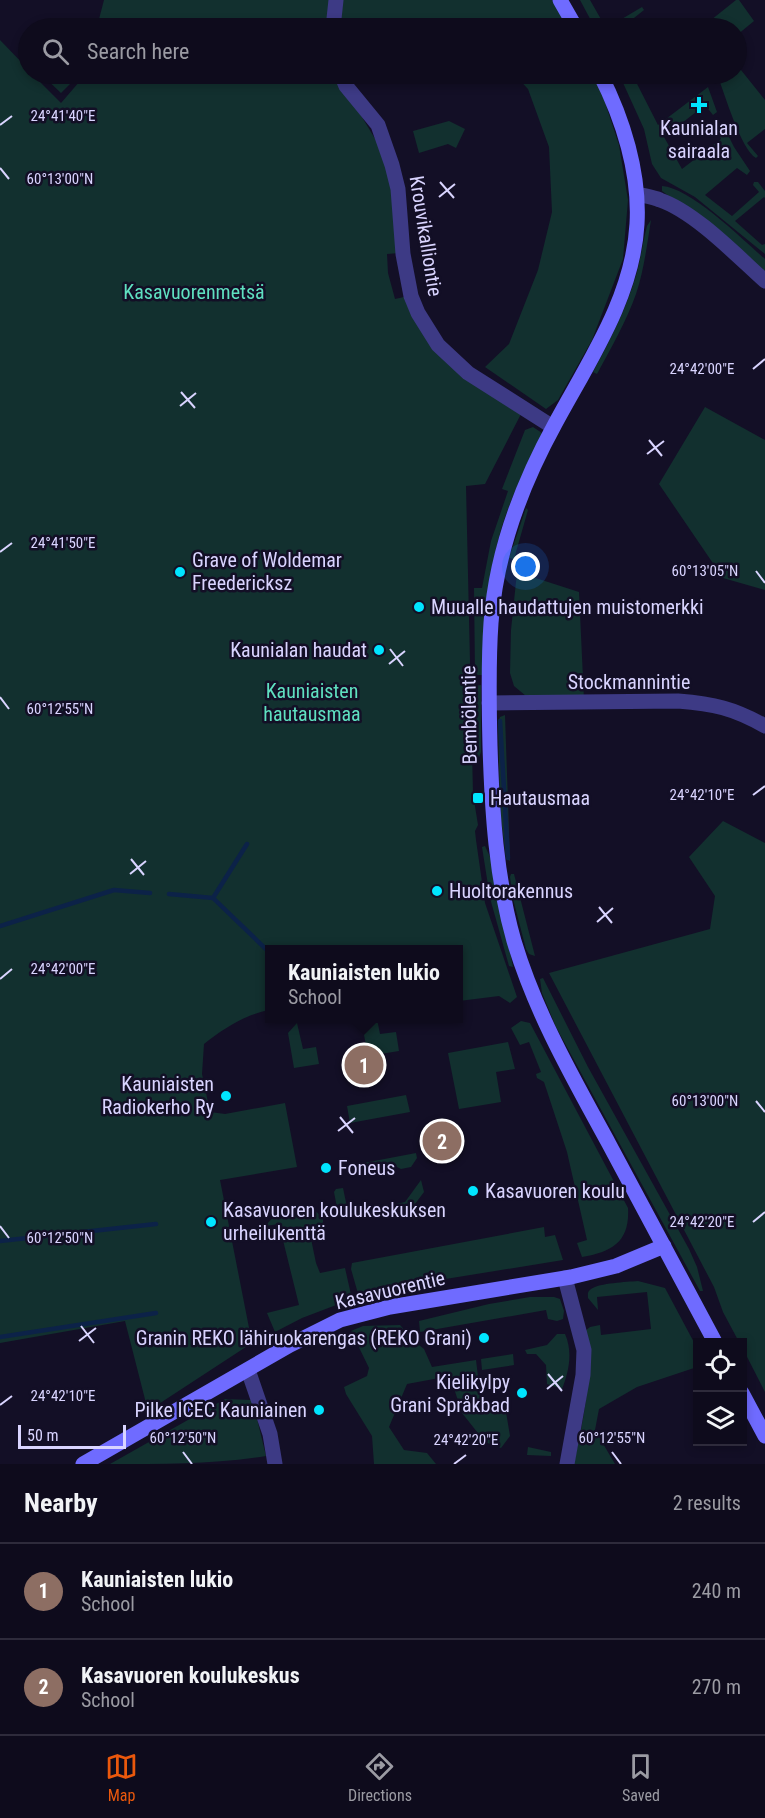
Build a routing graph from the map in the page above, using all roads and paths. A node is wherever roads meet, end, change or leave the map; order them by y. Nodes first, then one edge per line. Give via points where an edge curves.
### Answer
1 (336, 0) edge
2 (560, 0) edge
3 (334, 18) edge
4 (570, 18) edge
5 (346, 84) edge
6 (604, 84) edge
7 (637, 194) junction
8 (765, 281) edge
9 (553, 427) junction
10 (489, 703) junction
11 (765, 726) edge
12 (664, 1246) junction
13 (565, 1278) junction
14 (713, 1338) edge
15 (248, 1370) junction
16 (747, 1402) edge
17 (765, 1436) edge
18 (82, 1464) edge
19 (275, 1464) edge
20 (567, 1464) edge

1 - 3 street
2 - 4 main road
5 - 9 street, Krouvikalliontie via 378,125 392,165 405,262 418,313 438,345 468,373
6 - 7 main road, Bembölentie via 622,123
7 - 8 street via 680,210
7 - 9 main road, Bembölentie via 638,225 624,288 606,331
9 - 10 main road, Bembölentie via 520,500 500,559 491,621
10 - 11 street, Stockmannintie via 707,703 731,709
10 - 12 main road, Bembölentie via 494,835 514,939 549,1034
12 - 13 main road, Kasavuorentie via 616,1266
12 - 14 main road, Bembölentie
13 - 15 main road, Kasavuorentie via 390,1307 340,1320
13 - 20 street via 584,1350 584,1376
15 - 18 main road, Kasavuorentie
15 - 19 street via 270,1434
16 - 17 main road

